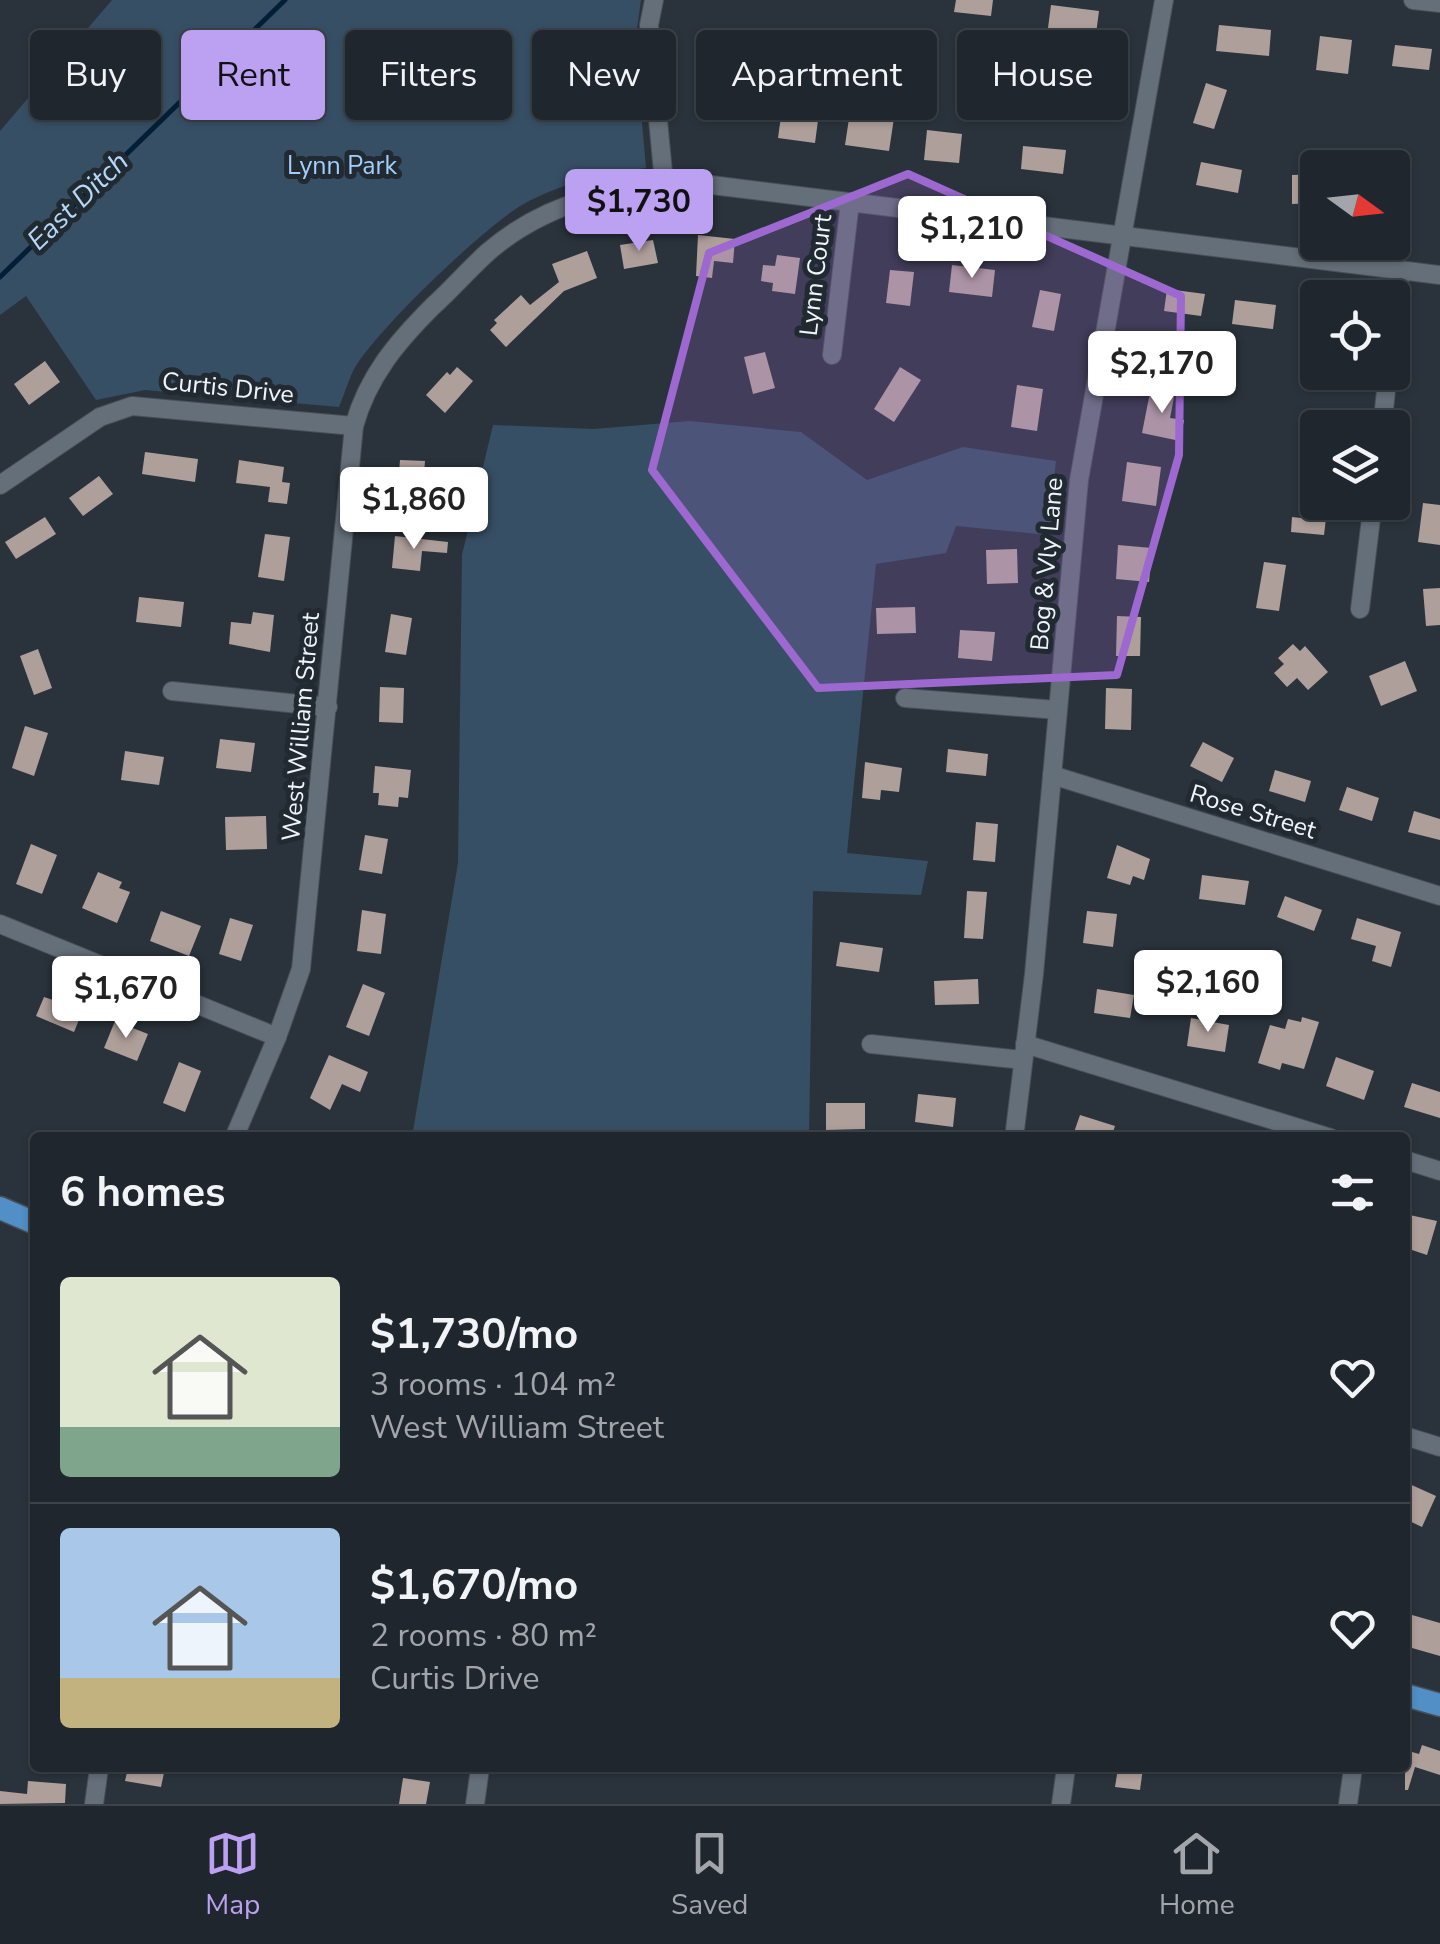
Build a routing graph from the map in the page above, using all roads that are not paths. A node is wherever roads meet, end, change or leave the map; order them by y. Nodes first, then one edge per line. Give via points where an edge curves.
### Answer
1 (654, 0) edge
2 (1164, 0) edge
3 (1413, 0) edge
4 (1440, 4) edge
5 (664, 183) junction
6 (850, 202) junction
7 (1121, 235) junction
8 (1401, 270) junction
9 (1440, 275) edge
10 (1400, 280) edge
11 (832, 354) dead end
12 (354, 426) junction
13 (0, 484) edge
14 (1370, 520) edge
15 (1360, 609) dead end
16 (172, 691) dead end
17 (904, 698) dead end
18 (328, 707) junction
19 (1058, 710) junction
20 (1052, 775) junction
21 (1440, 896) edge
22 (0, 924) edge
23 (277, 1037) junction
24 (871, 1044) dead end
25 (1024, 1052) junction
26 (237, 1132) edge
27 (1015, 1132) edge
28 (1310, 1132) edge
29 (1410, 1162) edge
30 (1440, 1171) edge
31 (0, 1208) edge
32 (30, 1221) edge
33 (1410, 1438) edge
34 (1440, 1447) edge
35 (1410, 1696) edge
36 (1440, 1706) edge
37 (98, 1772) edge
38 (479, 1772) edge
39 (1065, 1772) edge
40 (1352, 1772) edge
41 (94, 1804) edge
42 (475, 1804) edge
43 (1061, 1804) edge
44 (1348, 1804) edge

1 - 5 street via 649,25
2 - 7 street, Bog & Vly Lane
3 - 4 street
5 - 6 street, West William Street
5 - 12 street, West William Street via 578,201 489,251 381,363
6 - 7 street, West William Street
6 - 11 street, Lynn Court
7 - 8 street, West William Street
7 - 19 street, Bog & Vly Lane via 1079,480
8 - 9 street, West William Street
8 - 10 street
12 - 13 street, Curtis Drive via 132,406 100,417
12 - 18 street, West William Street
14 - 15 street
16 - 18 street
17 - 19 street
18 - 23 street, West William Street via 301,969
19 - 20 street, Bog & Vly Lane
20 - 21 street, Rose Street
20 - 25 street, Bog & Vly Lane
22 - 23 street
23 - 26 street, West William Street
24 - 25 street
25 - 27 street, Bog & Vly Lane
25 - 28 street
29 - 30 street
31 - 32 main road
33 - 34 street
35 - 36 main road
37 - 41 street
38 - 42 street
39 - 43 street
40 - 44 street

